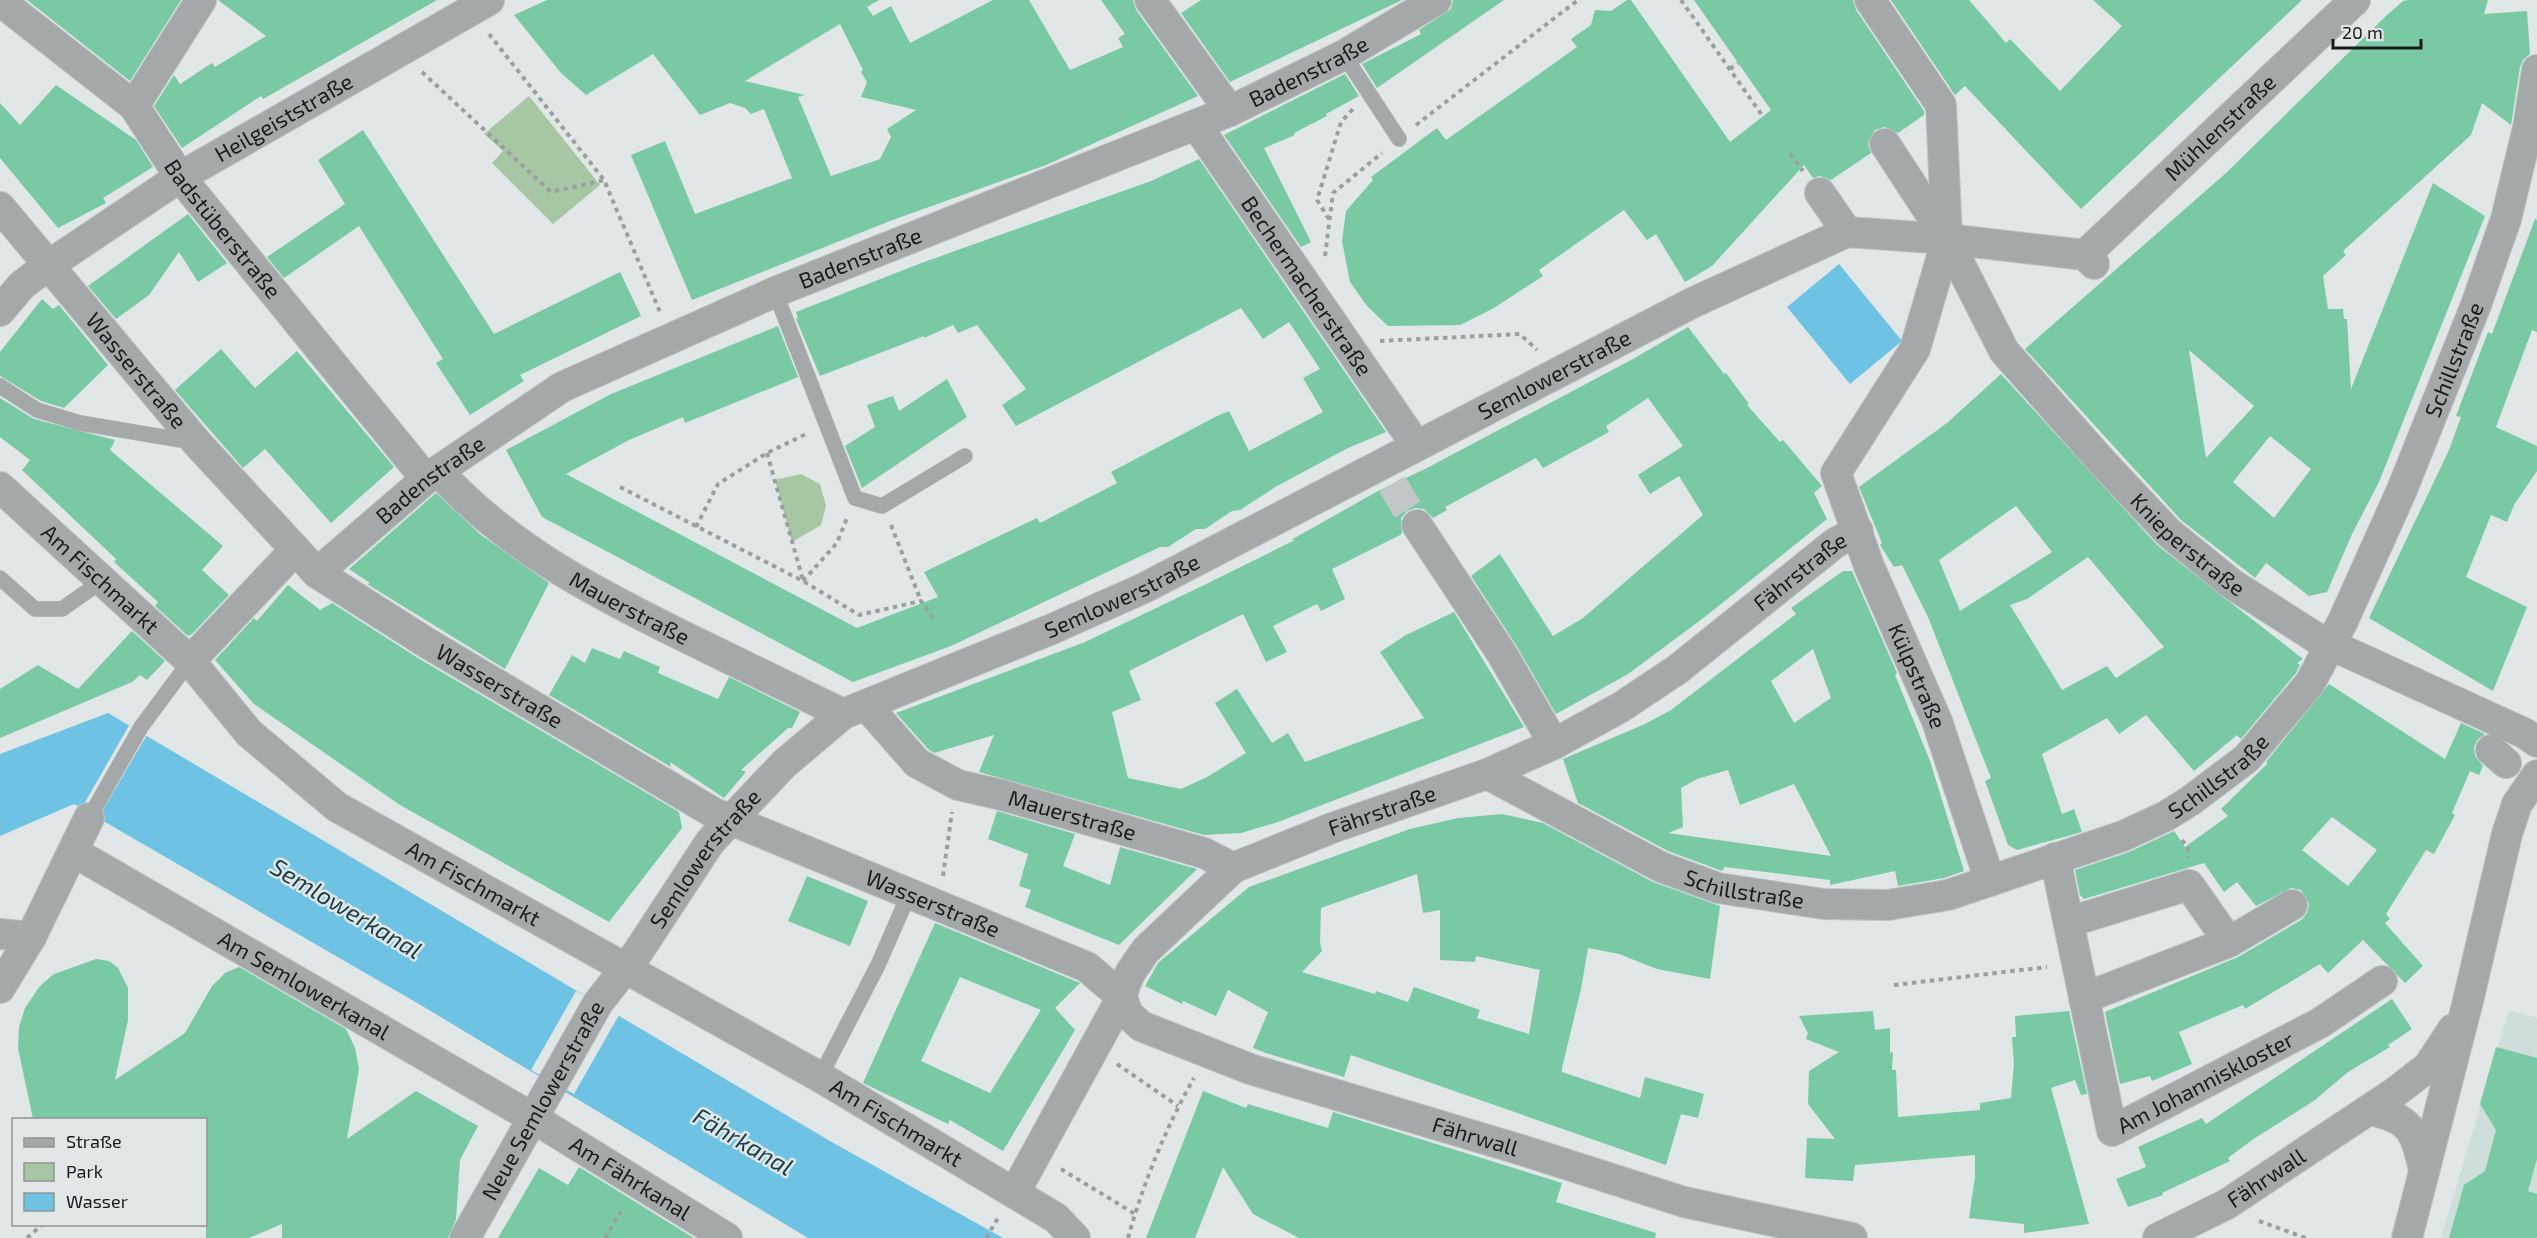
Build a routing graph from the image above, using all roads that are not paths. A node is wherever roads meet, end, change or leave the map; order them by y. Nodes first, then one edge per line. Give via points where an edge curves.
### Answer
1 (201, 0) edge
2 (1150, 0) edge
3 (1436, 0) edge
4 (1870, 0) edge
5 (2355, 0) edge
6 (0, 1) edge
7 (480, 5) edge
8 (1344, 55) junction
9 (2537, 70) edge
10 (134, 106) junction
11 (1230, 111) junction
12 (1197, 126) junction
13 (1399, 139) road end
14 (1885, 144) dead end
15 (180, 177) junction
16 (1820, 193) dead end
17 (0, 207) edge
18 (1847, 232) junction
19 (1947, 239) junction
20 (49, 265) junction
21 (775, 292) junction
22 (0, 311) edge
23 (0, 386) edge
24 (197, 443) junction
25 (1416, 445) junction
26 (965, 456) dead end
27 (432, 475) junction
28 (0, 487) edge
29 (1855, 521) junction
30 (1417, 525) tunnel mouth
31 (295, 550) junction
32 (317, 573) junction
33 (0, 578) edge
34 (102, 581) junction
35 (2329, 646) junction
36 (190, 662) junction
37 (2402, 678) junction
38 (855, 710) junction
39 (2450, 724) dead end
40 (2537, 742) edge
41 (1554, 744) junction
42 (1487, 774) junction
43 (2537, 775) edge
44 (89, 818) joint
45 (730, 822) junction
46 (74, 852) junction
47 (2055, 858) junction
48 (1233, 868) junction
49 (1990, 881) junction
50 (909, 894) junction
51 (2292, 905) dead end
52 (2069, 922) junction
53 (0, 934) edge
54 (31, 938) junction
55 (2229, 942) junction
56 (625, 969) junction
57 (2382, 981) dead end
58 (0, 988) edge
59 (1122, 997) junction
60 (2084, 998) junction
61 (2467, 1005) junction
62 (820, 1077) junction
63 (2370, 1110) junction
64 (533, 1118) junction
65 (2425, 1171) junction
66 (1015, 1192) junction
67 (1729, 1225) edge
68 (711, 1234) edge
69 (465, 1238) edge
70 (1074, 1238) edge
71 (1852, 1238) edge
72 (2158, 1238) edge
73 (2407, 1238) edge

1 - 10 street
2 - 11 street
3 - 8 street, Badenstraße
4 - 19 street via 1941,105
5 - 19 street, Mühlenstraße via 2106,235 2090,259
6 - 10 street, Badstüberstraße
7 - 15 street, Heilgeiststraße
8 - 11 street, Badenstraße
8 - 13 lane
9 - 35 street, Schillstraße via 2528,128 2506,219 2476,305 2401,492
10 - 15 street, Badstüberstraße
11 - 12 street, Badenstraße
12 - 21 street, Badenstraße
12 - 25 street, Bechermacherstraße via 1370,352
14 - 19 street, Knieperstraße
15 - 20 street, Heilgeiststraße
15 - 27 street, Badstüberstraße
16 - 18 street
17 - 20 street, Wasserstraße
18 - 19 street
18 - 25 street, Semlowerstraße via 1686,307
19 - 29 street, Külpstraße via 1916,349 1836,473
19 - 35 street, Knieperstraße via 2004,351 2169,533 2244,592
20 - 22 street, Heilgeiststraße via 22,285
20 - 24 street, Wasserstraße
21 - 26 lane via 855,498 882,506
21 - 27 street, Badenstraße via 562,387
23 - 24 lane via 36,410 80,423
24 - 31 street, Wasserstraße
25 - 38 street, Semlowerstraße via 1387,474 1144,588
27 - 32 street, Badenstraße
27 - 38 street, Mauerstraße via 551,567 651,620
28 - 34 street, Am Fischmarkt
29 - 41 street, Fährstraße via 1835,543 1650,689
29 - 49 street, Külpstraße via 1869,566 1937,722
30 - 41 street via 1502,654
31 - 32 street, Wasserstraße
31 - 36 street
32 - 45 street, Wasserstraße via 427,643
33 - 34 lane via 35,609 62,609
34 - 36 street, Am Fischmarkt
35 - 37 street, Knieperstraße
35 - 47 street, Schillstraße via 2310,683 2247,758 2220,780 2166,816 2122,836
36 - 44 lane via 141,727
36 - 56 street, Am Fischmarkt via 249,733 336,807
37 - 39 street, Knieperstraße
37 - 40 street, Knieperstraße
38 - 45 street, Semlowerstraße via 784,764
38 - 48 street, Mauerstraße via 917,763 958,785 1204,853
41 - 42 street, Fährstraße
42 - 48 street, Fährstraße via 1332,828
42 - 49 street, Schillstraße via 1661,867 1718,888 1824,904 1888,905 1948,895
43 - 61 street, Fährwall via 2517,804 2507,834
44 - 46 street
45 - 50 street, Wasserstraße
45 - 56 street, Semlowerstraße via 710,842
46 - 54 street
46 - 64 street, Am Semlowerkanal
47 - 49 street, Schillstraße
47 - 52 street, Am Johanniskloster
48 - 59 street, Fährstraße via 1146,950 1125,980
50 - 59 street, Wasserstraße via 1087,967
50 - 62 lane via 878,965
51 - 55 street
52 - 55 street via 2188,885
52 - 60 street, Am Johanniskloster
53 - 54 street
54 - 58 street
55 - 60 street
56 - 62 street, Am Fischmarkt
56 - 64 street, Neue Semlowerstraße via 598,1003
57 - 60 street, Am Johanniskloster via 2320,1023 2112,1131
59 - 66 street, Fährstraße
59 - 67 street, Fährwall via 1128,1014 1141,1026 1250,1069 1526,1158 1684,1202
61 - 63 street, Fährwall via 2428,1067
61 - 65 street, Fährwall
62 - 66 street, Am Fischmarkt
63 - 65 street via 2392,1114 2412,1129
63 - 72 street, Fährwall via 2227,1204
64 - 68 street, Am Fährkanal
64 - 69 street, Neue Semlowerstraße
65 - 73 street, Fährwall
66 - 70 street, Am Fischmarkt via 1056,1218
67 - 71 street, Fährwall

